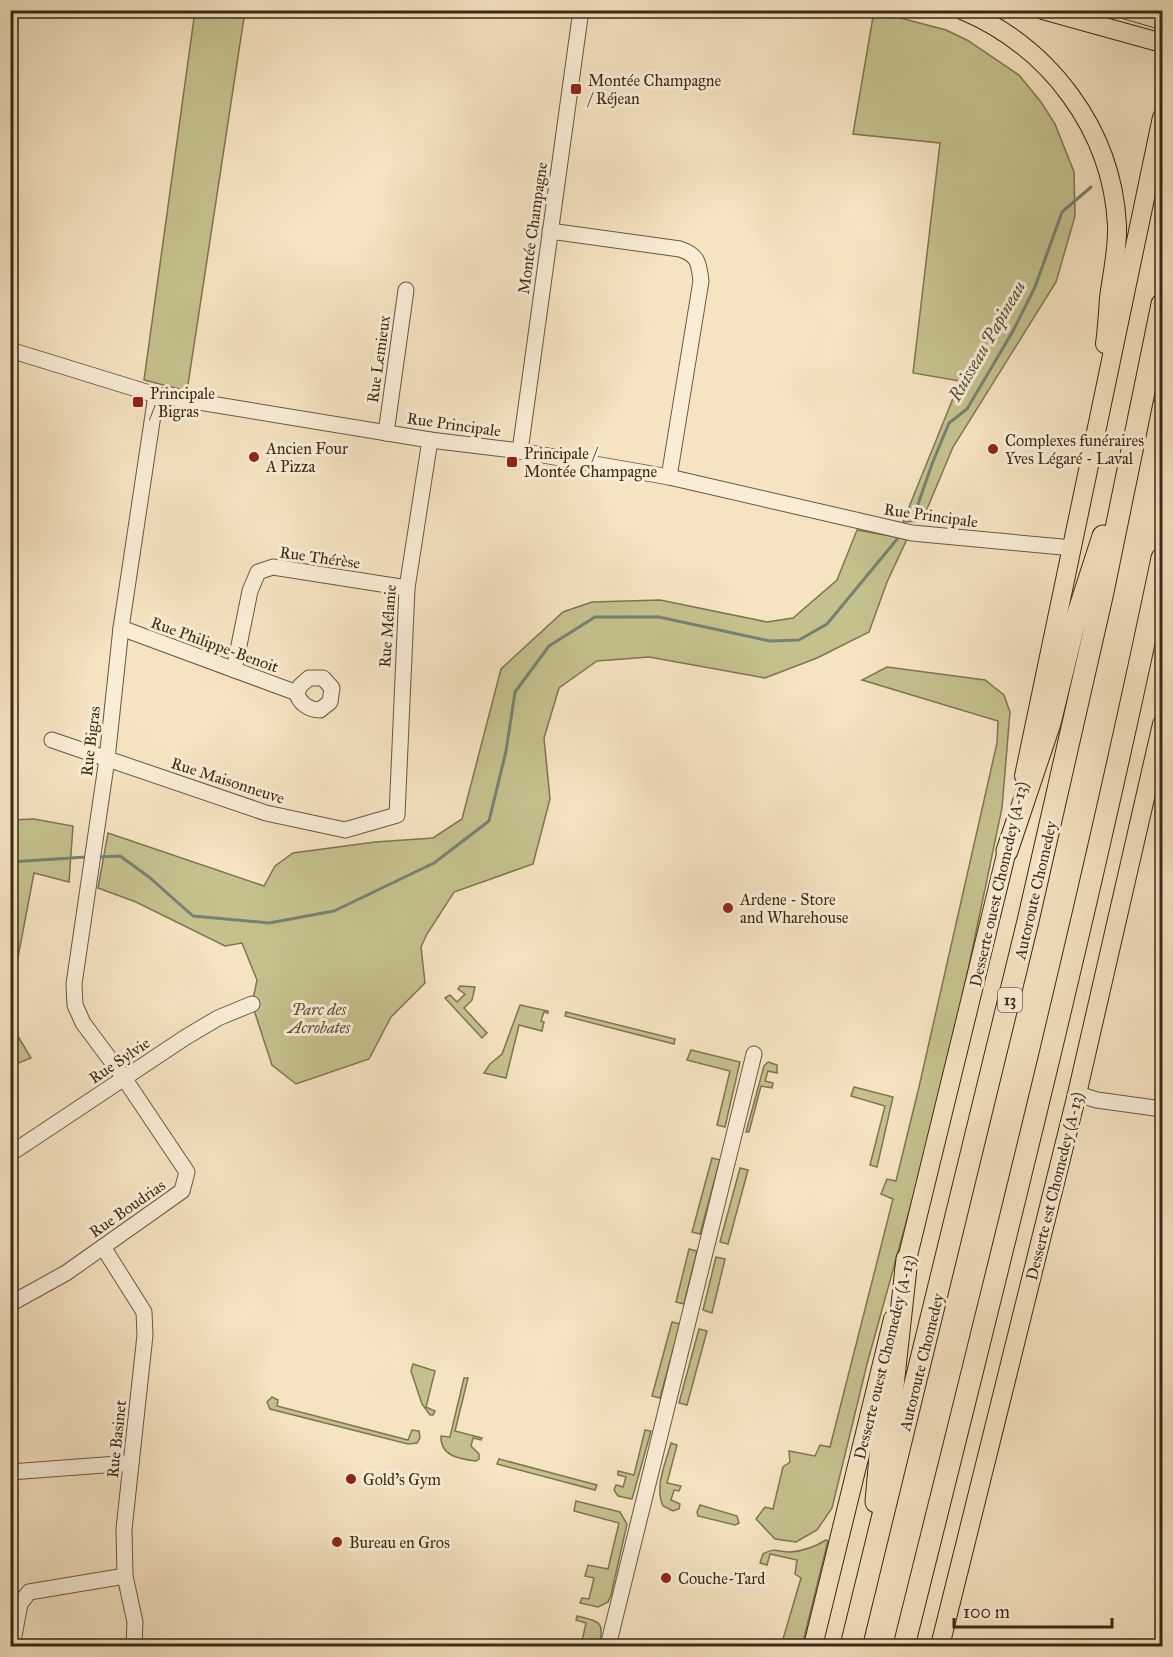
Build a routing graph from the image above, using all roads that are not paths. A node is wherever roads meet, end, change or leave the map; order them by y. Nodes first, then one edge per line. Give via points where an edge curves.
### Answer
1 (581, 10) edge
2 (962, 10) edge
3 (1043, 10) edge
4 (1127, 10) edge
5 (1151, 16) edge
6 (1155, 41) edge
7 (1162, 117) edge
8 (550, 231) junction
9 (406, 290) dead end
10 (1162, 304) edge
11 (10, 350) edge
12 (156, 394) junction
13 (1098, 426) junction
14 (1136, 432) junction
15 (386, 433) junction
16 (430, 440) junction
17 (520, 451) junction
18 (669, 477) junction
19 (1073, 548) junction
20 (1162, 558) edge
21 (406, 588) junction
22 (120, 628) junction
23 (234, 670) junction
24 (297, 693) dead end
25 (1162, 724) edge
26 (52, 740) dead end
27 (107, 759) junction
28 (397, 815) joint
29 (1007, 851) junction
30 (252, 1004) dead end
31 (754, 1054) dead end
32 (124, 1078) junction
33 (1077, 1094) junction
34 (1162, 1109) edge
35 (10, 1154) edge
36 (103, 1246) junction
37 (908, 1259) junction
38 (10, 1304) edge
39 (131, 1463) junction
40 (10, 1472) edge
41 (871, 1565) junction
42 (125, 1576) junction
43 (12, 1647) edge
44 (134, 1647) edge
45 (608, 1647) edge
46 (813, 1647) edge
47 (851, 1647) edge
48 (904, 1647) edge
49 (940, 1647) edge

1 - 8 street, Montée Champagne
2 - 13 main road via 1001,30 1046,65 1082,112 1103,155 1117,238
3 - 6 main road
4 - 5 main road
7 - 13 main road, Desserte ouest Chomedey (A-13)
8 - 17 street, Montée Champagne
8 - 18 street via 680,249 691,253 699,264 701,281
9 - 15 street, Rue Lemieux
10 - 14 highway, Autoroute Chomedey / 13
11 - 12 street, Rue Principale
12 - 15 street, Rue Principale
12 - 22 street, Rue Bigras
13 - 19 main road, Desserte ouest Chomedey (A-13)
14 - 29 highway via 1073,629 1050,723
14 - 41 highway, Autoroute Chomedey / 13 via 1026,933
15 - 16 street, Rue Principale
16 - 17 street, Rue Principale
16 - 21 street, Rue Mélanie
17 - 18 street, Rue Principale
18 - 19 street, Rue Principale via 912,532
19 - 29 main road, Desserte ouest Chomedey (A-13)
20 - 48 highway via 1063,1003
21 - 23 street, Rue Thérèse via 273,567 258,572 250,591
21 - 28 street, Rue Mélanie
22 - 23 street, Rue Philippe-Benoit
22 - 27 street, Rue Bigras
23 - 24 street, Rue Philippe-Benoit
25 - 33 main road, Desserte est Chomedey (A-13)
26 - 27 street, Rue Maisonneuve
27 - 28 street, Rue Maisonneuve via 266,813 345,830
27 - 32 street, Rue Bigras via 74,984 75,1005 83,1023
29 - 37 main road, Desserte ouest Chomedey (A-13)
30 - 32 street, Rue Sylvie via 218,1018
31 - 45 street
32 - 35 street, Rue Sylvie
32 - 36 street, Rue Boudrias via 187,1172 182,1191
33 - 34 street
33 - 49 main road, Desserte est Chomedey (A-13)
36 - 38 street, Rue Boudrias via 66,1273
36 - 39 street, Rue Basinet via 144,1312
37 - 41 highway via 893,1386 881,1444
37 - 46 main road, Desserte ouest Chomedey (A-13)
39 - 40 street
39 - 42 street, Rue Basinet via 124,1529
41 - 47 highway, Autoroute Chomedey / 13
42 - 43 street via 29,1592 20,1604
42 - 44 street, Rue Basinet via 135,1622

